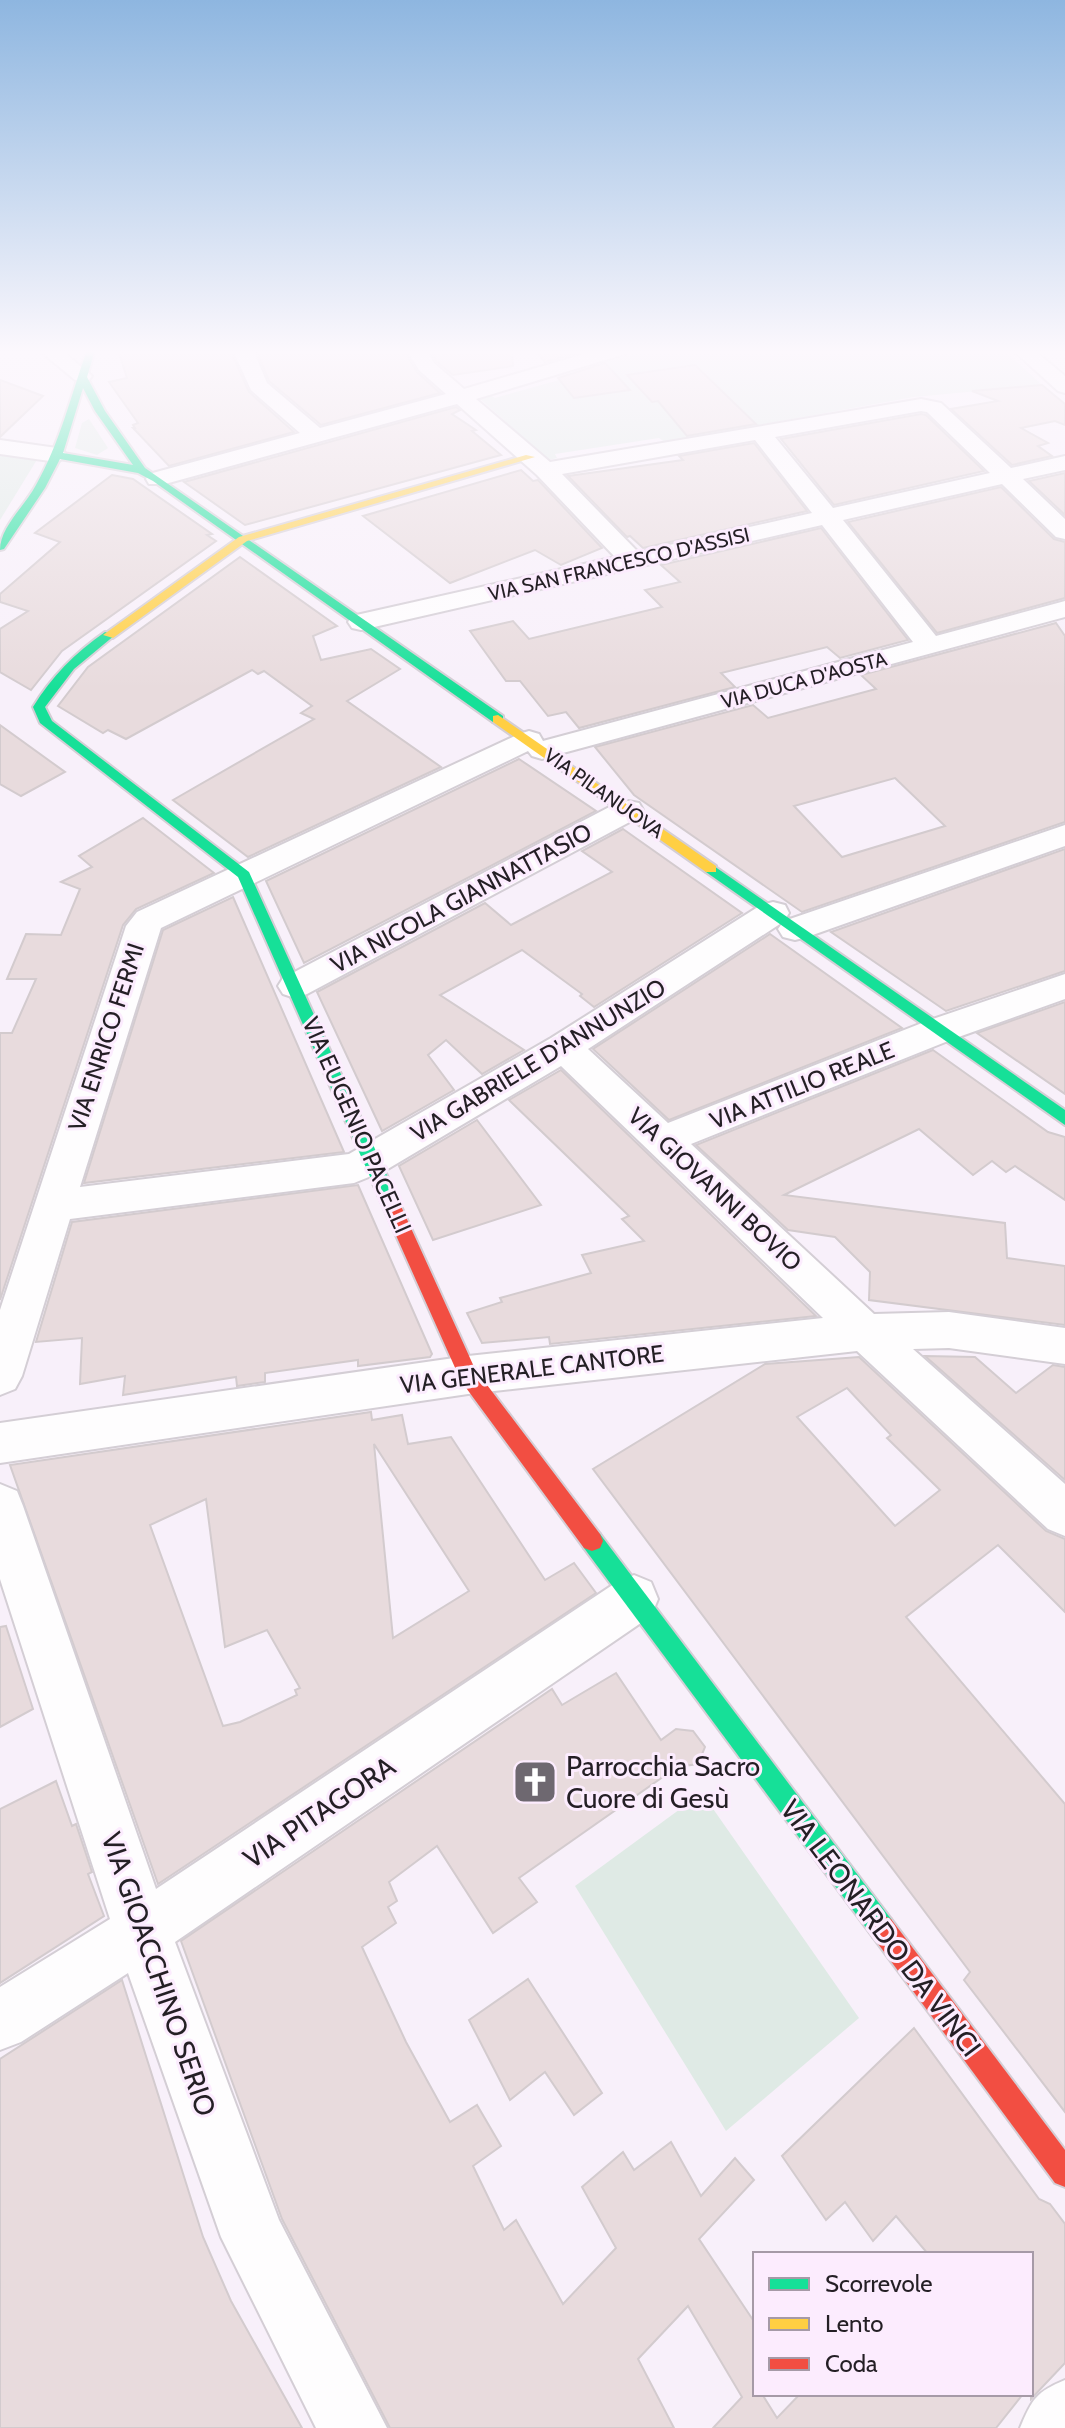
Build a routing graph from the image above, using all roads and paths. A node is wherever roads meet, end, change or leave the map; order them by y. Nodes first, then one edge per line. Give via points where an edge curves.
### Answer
1 (53, 463) edge
2 (97, 463) edge
3 (141, 463) edge
4 (198, 463) edge
5 (543, 463) edge
6 (786, 463) edge
7 (993, 463) edge
8 (1064, 463) edge
9 (538, 464) junction
10 (149, 474) junction
11 (1007, 476) junction
12 (829, 517) junction
13 (1065, 532) edge
14 (243, 539) junction
15 (0, 547) edge
16 (633, 561) junction
17 (1062, 616) edge
18 (361, 622) junction
19 (930, 646) junction
20 (536, 745) junction
21 (628, 810) junction
22 (1065, 835) edge
23 (244, 875) junction
24 (784, 921) junction
25 (295, 986) junction
26 (1065, 986) edge
27 (940, 1030) junction
28 (564, 1047) junction
29 (1065, 1119) edge
30 (663, 1140) junction
31 (372, 1160) junction
32 (52, 1206) junction
33 (865, 1332) junction
34 (1065, 1346) edge
35 (468, 1375) junction
36 (0, 1376) edge
37 (0, 1443) edge
38 (0, 1506) edge
39 (1065, 1514) edge
40 (634, 1599) junction
41 (142, 1931) junction
42 (0, 2021) edge
43 (1065, 2173) edge
44 (1065, 2414) edge
45 (353, 2428) edge
46 (1054, 2428) edge

1 - 15 street
2 - 10 street
3 - 10 street
4 - 10 street
5 - 9 street
6 - 12 street
7 - 11 street
8 - 11 street, VIA SAN FRANCESCO D'ASSISI
9 - 14 street
9 - 16 street
10 - 14 street, VIA PILANUOVA
11 - 12 street, VIA SAN FRANCESCO D'ASSISI
11 - 13 street
12 - 16 street, VIA SAN FRANCESCO D'ASSISI
12 - 19 street
14 - 18 street, VIA PILANUOVA
14 - 23 street via 75,659 39,707 46,723
16 - 18 street, VIA SAN FRANCESCO D'ASSISI
17 - 19 street, VIA DUCA D'AOSTA
18 - 20 street, VIA PILANUOVA
19 - 20 street, VIA DUCA D'AOSTA
20 - 21 street, VIA PILANUOVA
20 - 23 street, VIA ENRICO FERMI
21 - 24 street, VIA PILANUOVA
21 - 25 street, VIA NICOLA GIANNATTASIO
22 - 24 street, VIA GABRIELE D'ANNUNZIO
23 - 25 street, VIA EUGENIO PACELLI
23 - 32 street, VIA ENRICO FERMI via 143,926
24 - 27 street, VIA PILANUOVA
24 - 28 street, VIA GABRIELE D'ANNUNZIO
25 - 31 street, VIA EUGENIO PACELLI
26 - 27 street, VIA ATTILIO REALE
27 - 29 street, VIA PILANUOVA
27 - 30 street, VIA ATTILIO REALE
28 - 30 street, VIA GIOVANNI BOVIO
28 - 31 street, VIA GABRIELE D'ANNUNZIO
30 - 33 street, VIA GIOVANNI BOVIO
31 - 32 street, VIA GABRIELE D'ANNUNZIO via 354,1168
31 - 35 street, VIA EUGENIO PACELLI
32 - 36 street, VIA ENRICO FERMI
33 - 34 street, VIA GENERALE CANTORE via 949,1330
33 - 35 street, VIA GENERALE CANTORE
33 - 39 street, VIA GIOVANNI BOVIO
35 - 37 street, VIA GENERALE CANTORE
35 - 40 street, VIA LEONARDO DA VINCI
38 - 41 street, VIA GIOACCHINO SERIO
40 - 41 street, VIA PITAGORA
40 - 43 street, VIA LEONARDO DA VINCI
41 - 42 street, VIA PITAGORA
41 - 45 street, VIA GIOACCHINO SERIO via 253,2237
44 - 46 street

